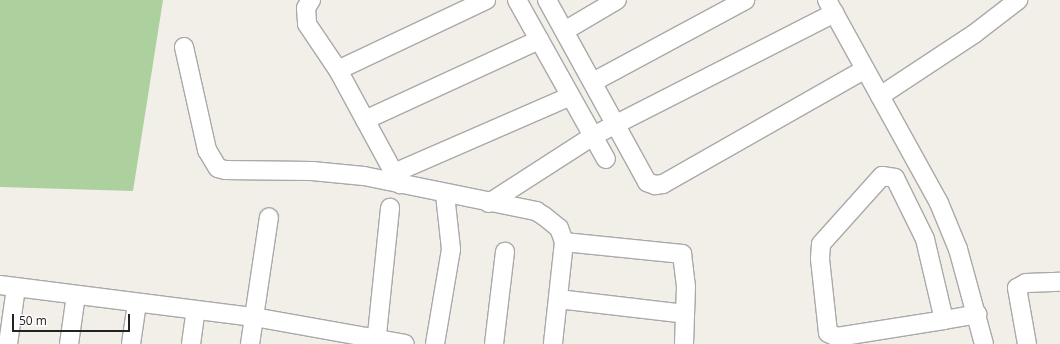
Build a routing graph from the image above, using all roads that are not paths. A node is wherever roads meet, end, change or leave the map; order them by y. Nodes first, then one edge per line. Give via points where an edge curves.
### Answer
1 (311, 0) edge
2 (486, 0) edge
3 (517, 0) edge
4 (547, 0) edge
5 (617, 0) edge
6 (745, 0) edge
7 (1018, 0) edge
8 (830, 7) edge
9 (566, 30) junction
10 (539, 40) junction
11 (184, 47) dead end
12 (338, 70) junction
13 (864, 70) junction
14 (593, 82) junction
15 (880, 96) junction
16 (569, 97) junction
17 (365, 120) junction
18 (617, 125) junction
19 (593, 136) junction
20 (606, 159) dead end
21 (397, 178) junction
22 (445, 195) junction
23 (489, 203) junction
24 (390, 208) dead end
25 (269, 217) dead end
26 (564, 242) junction
27 (505, 252) dead end
28 (1060, 282) edge
29 (8, 287) edge
30 (76, 295) junction
31 (558, 299) junction
32 (137, 303) junction
33 (196, 310) junction
34 (685, 314) junction
35 (977, 314) junction
36 (254, 317) junction
37 (944, 320) junction
38 (316, 336) edge
39 (376, 342) edge
40 (8, 344) edge
41 (69, 344) edge
42 (131, 344) edge
43 (191, 344) edge
44 (250, 344) edge
45 (405, 344) edge
46 (435, 344) edge
47 (494, 344) edge
48 (553, 344) edge
49 (684, 344) edge
50 (984, 344) edge
51 (1027, 344) edge

1 - 12 street via 306,8 307,24
2 - 12 street
3 - 10 street
4 - 9 street
5 - 9 street
6 - 14 street
7 - 15 street via 974,34
8 - 13 street
8 - 18 street
9 - 14 street
10 - 16 street
10 - 17 street
11 - 21 street via 207,150 218,168
12 - 17 street
13 - 15 street
13 - 18 street via 663,184 647,182
14 - 18 street
15 - 35 street via 939,203 958,249
16 - 19 street
16 - 21 street
17 - 21 street
18 - 19 street
19 - 20 street
19 - 23 street
21 - 22 street
22 - 23 street
22 - 46 street via 451,249
23 - 26 street via 540,213 559,228
24 - 39 street
25 - 36 street
26 - 31 street
26 - 34 street via 682,254
27 - 47 street
28 - 51 street via 1026,283 1017,288
29 - 30 street
29 - 40 street
30 - 32 street
30 - 41 street
31 - 34 street
31 - 48 street
32 - 33 street
32 - 42 street
33 - 36 street
33 - 43 street
34 - 49 street
35 - 37 street
35 - 50 street
36 - 38 street
36 - 44 street
37 - 37 street via 838,337 828,333 820,259 821,244 882,176 895,178 925,239
38 - 39 street
39 - 45 street

